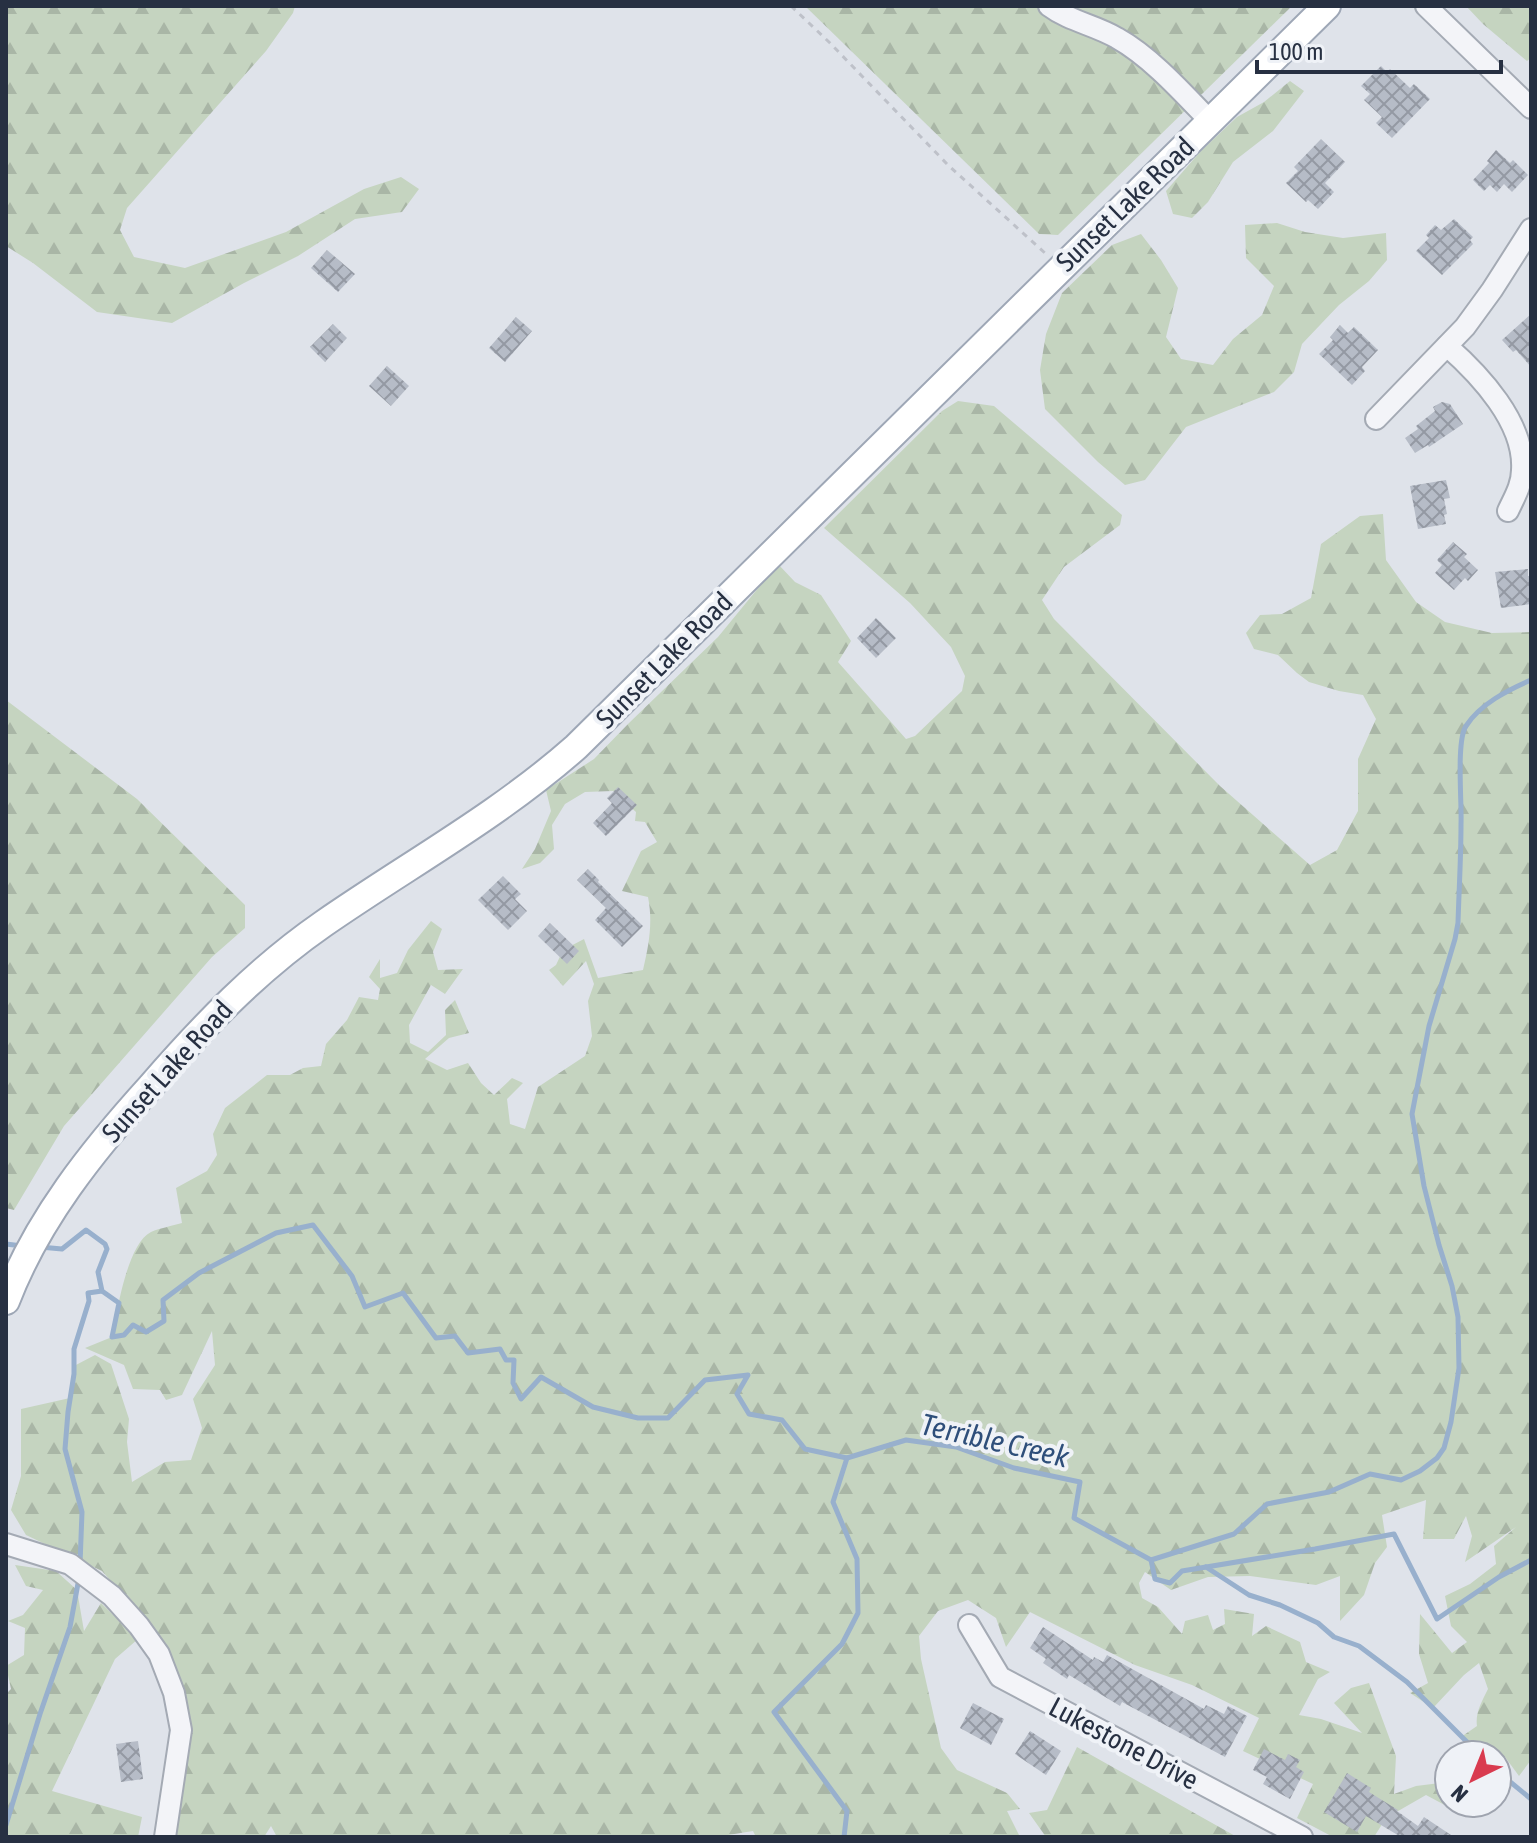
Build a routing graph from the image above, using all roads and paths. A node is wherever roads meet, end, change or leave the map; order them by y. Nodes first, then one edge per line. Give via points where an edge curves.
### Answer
1 (791, 6) edge
2 (1049, 6) edge
3 (1327, 6) edge
4 (1426, 6) edge
5 (1531, 108) edge
6 (1210, 121) junction
7 (1531, 229) edge
8 (1060, 268) junction
9 (1447, 346) junction
10 (1376, 419) dead end
11 (1508, 511) dead end
12 (6, 1301) edge
13 (6, 1544) edge
14 (969, 1625) dead end
15 (165, 1837) edge
16 (1302, 1837) edge

1 - 8 path via 948,165
2 - 6 street via 1119,39 1153,64
3 - 6 main road, Sunset Lake Road
4 - 5 street
6 - 8 main road, Sunset Lake Road
7 - 9 street via 1485,301
8 - 12 main road, Sunset Lake Road via 570,752 503,806 286,951 237,994 173,1060 76,1176 42,1227
9 - 10 street
9 - 11 street via 1487,385 1517,440 1523,468
13 - 15 street via 70,1564 112,1596 159,1654 181,1730
14 - 16 street, Lukestone Drive via 1000,1677

